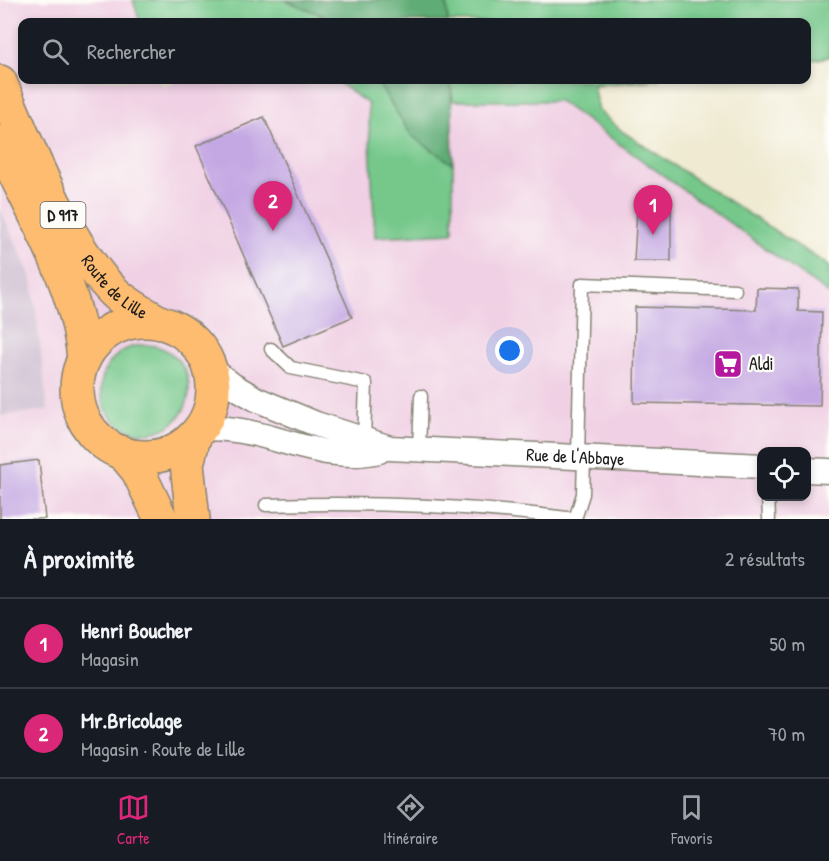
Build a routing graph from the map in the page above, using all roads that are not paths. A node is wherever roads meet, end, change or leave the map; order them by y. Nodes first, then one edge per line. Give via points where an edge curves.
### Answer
1 (0, 82) edge
2 (0, 142) edge
3 (735, 290) dead end
4 (159, 322) junction
5 (271, 350) dead end
6 (84, 358) junction
7 (210, 368) junction
8 (421, 396) dead end
9 (197, 433) junction
10 (364, 440) junction
11 (390, 448) junction
12 (419, 450) junction
13 (123, 453) junction
14 (581, 458) junction
15 (757, 466) edge
16 (811, 470) edge
17 (829, 471) edge
18 (768, 501) edge
19 (266, 504) dead end
20 (161, 519) edge
21 (193, 519) edge
22 (769, 519) edge

1 - 4 main road, Route de Lille / D 917 via 76,241 114,292
2 - 6 main road, Route de Lille / D 917 via 73,300
3 - 14 lane via 582,284
4 - 6 main road via 137,321 116,328 97,340
4 - 7 main road via 191,338
5 - 10 lane via 291,368 366,383
6 - 13 main road via 77,386 82,414 98,438
7 - 9 main road via 213,395 209,413
7 - 10 street, Rue de l'Abbaye via 256,399
8 - 12 lane
9 - 11 street, Rue de l'Abbaye via 221,427 307,450 372,453
9 - 13 main road via 178,449 160,456
9 - 21 main road via 187,464
10 - 11 street, Rue de l'Abbaye
11 - 12 street, Rue de l'Abbaye
12 - 14 street, Rue de l'Abbaye
13 - 20 main road via 138,471
14 - 15 street, Rue de l'Abbaye
14 - 19 lane via 583,494 575,519 526,512 363,502
16 - 17 street
18 - 22 lane

